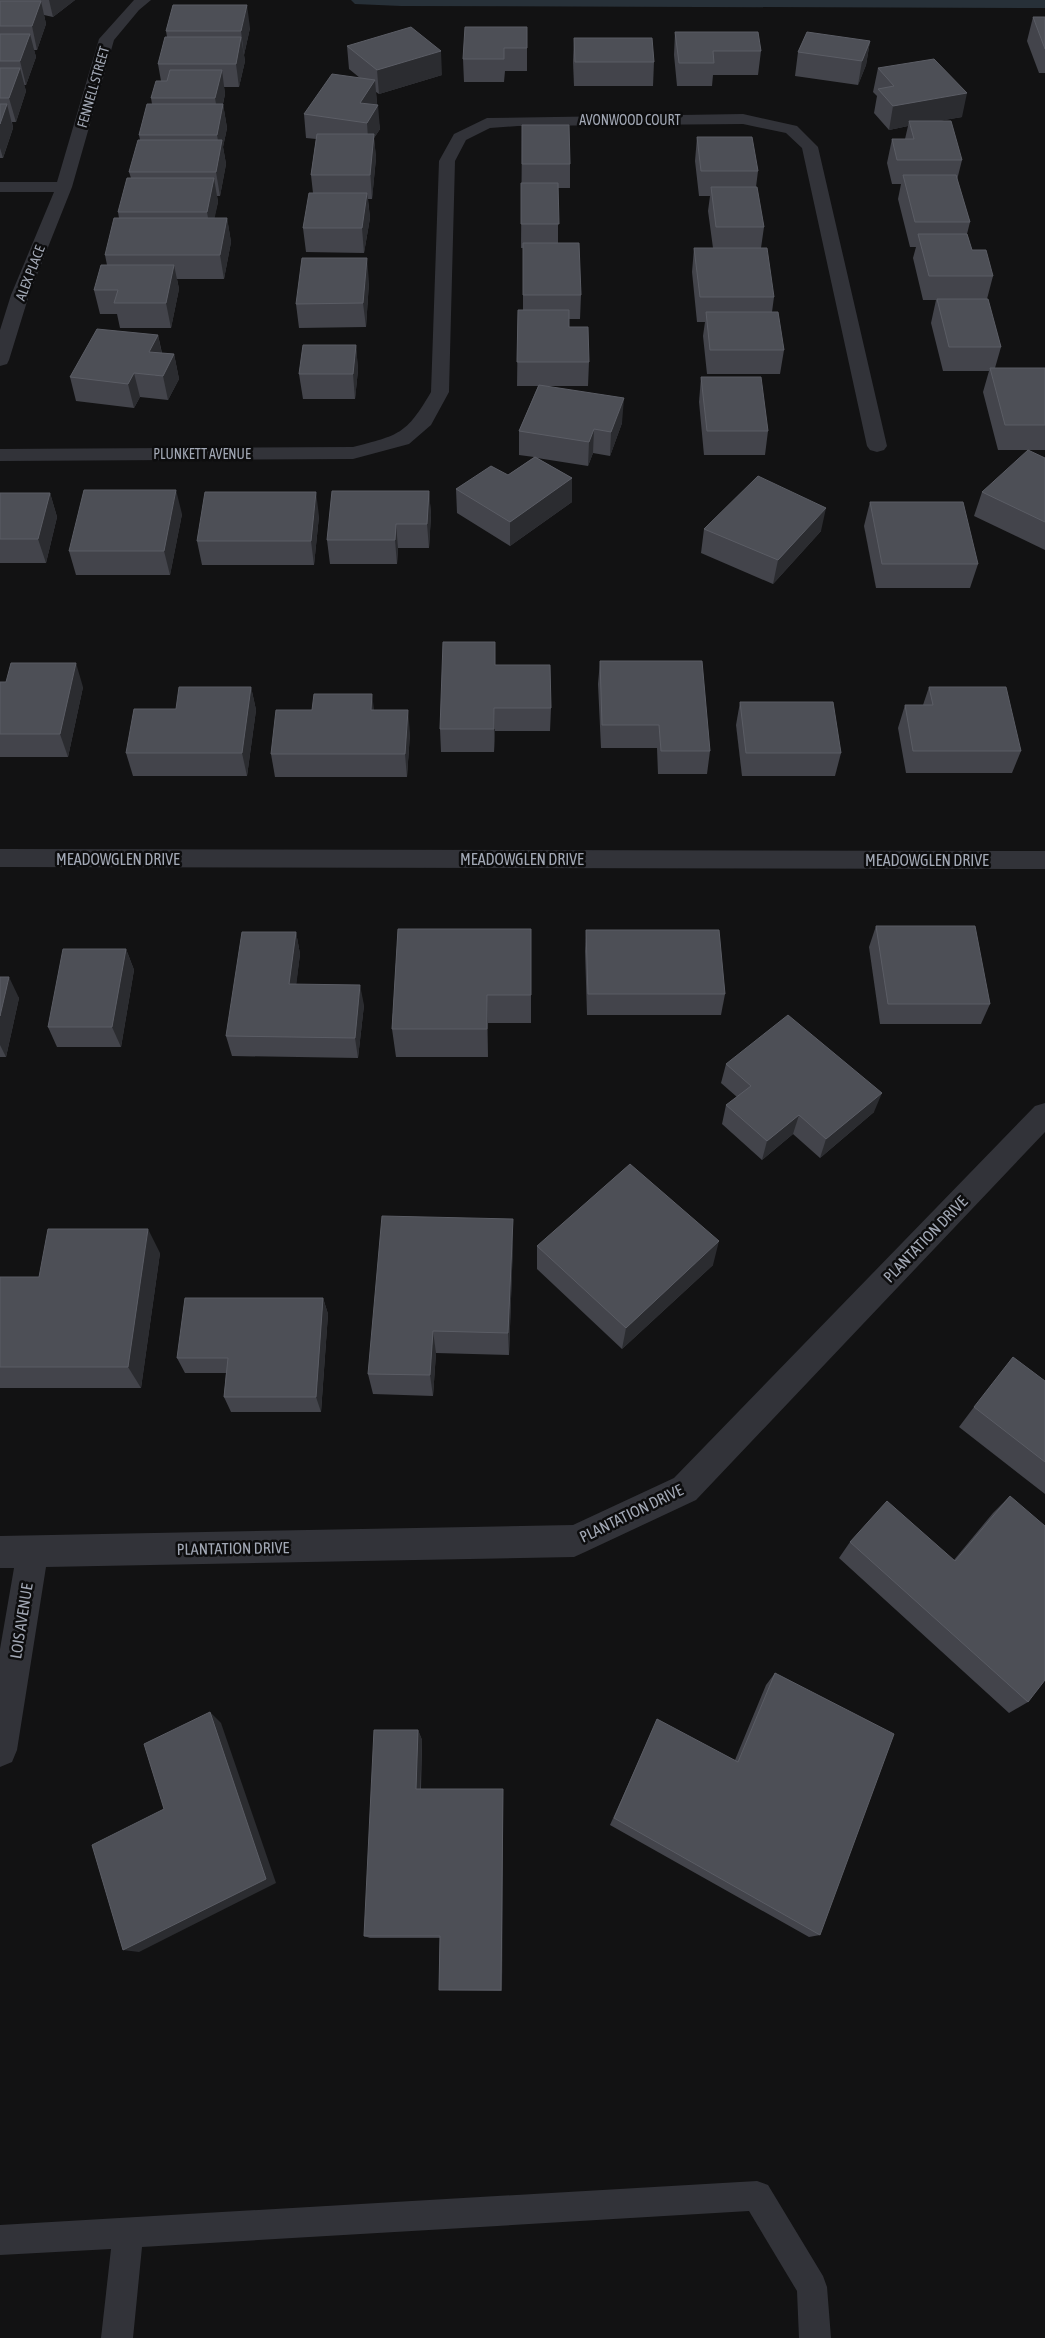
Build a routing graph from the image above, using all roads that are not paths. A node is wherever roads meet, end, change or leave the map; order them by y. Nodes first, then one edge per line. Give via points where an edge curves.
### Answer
1 (144, 0) edge
2 (0, 187) edge
3 (64, 187) junction
4 (0, 360) edge
5 (402, 440) joint
6 (877, 446) dead end
7 (0, 455) edge
8 (0, 858) edge
9 (1045, 860) edge
10 (1045, 1114) edge
11 (0, 1552) edge
12 (32, 1552) junction
13 (0, 1750) edge
14 (128, 2232) junction
15 (0, 2240) edge
16 (117, 2338) edge
17 (815, 2338) edge

1 - 3 street, FENNELL STREET via 107,39
2 - 3 street
3 - 4 street, ALEX PLACE via 20,294
5 - 6 street, AVONWOOD COURT via 424,420 440,392 447,161 460,137 487,123 518,121 744,120 791,129 810,147
5 - 7 street, PLUNKETT AVENUE via 352,453
8 - 9 street, MEADOWGLEN DRIVE
10 - 12 street, PLANTATION DRIVE via 685,1489 574,1541
11 - 12 street, PLANTATION DRIVE
12 - 13 street, LOIS AVENUE
14 - 15 lane
14 - 16 lane
14 - 17 lane via 757,2196 812,2287

